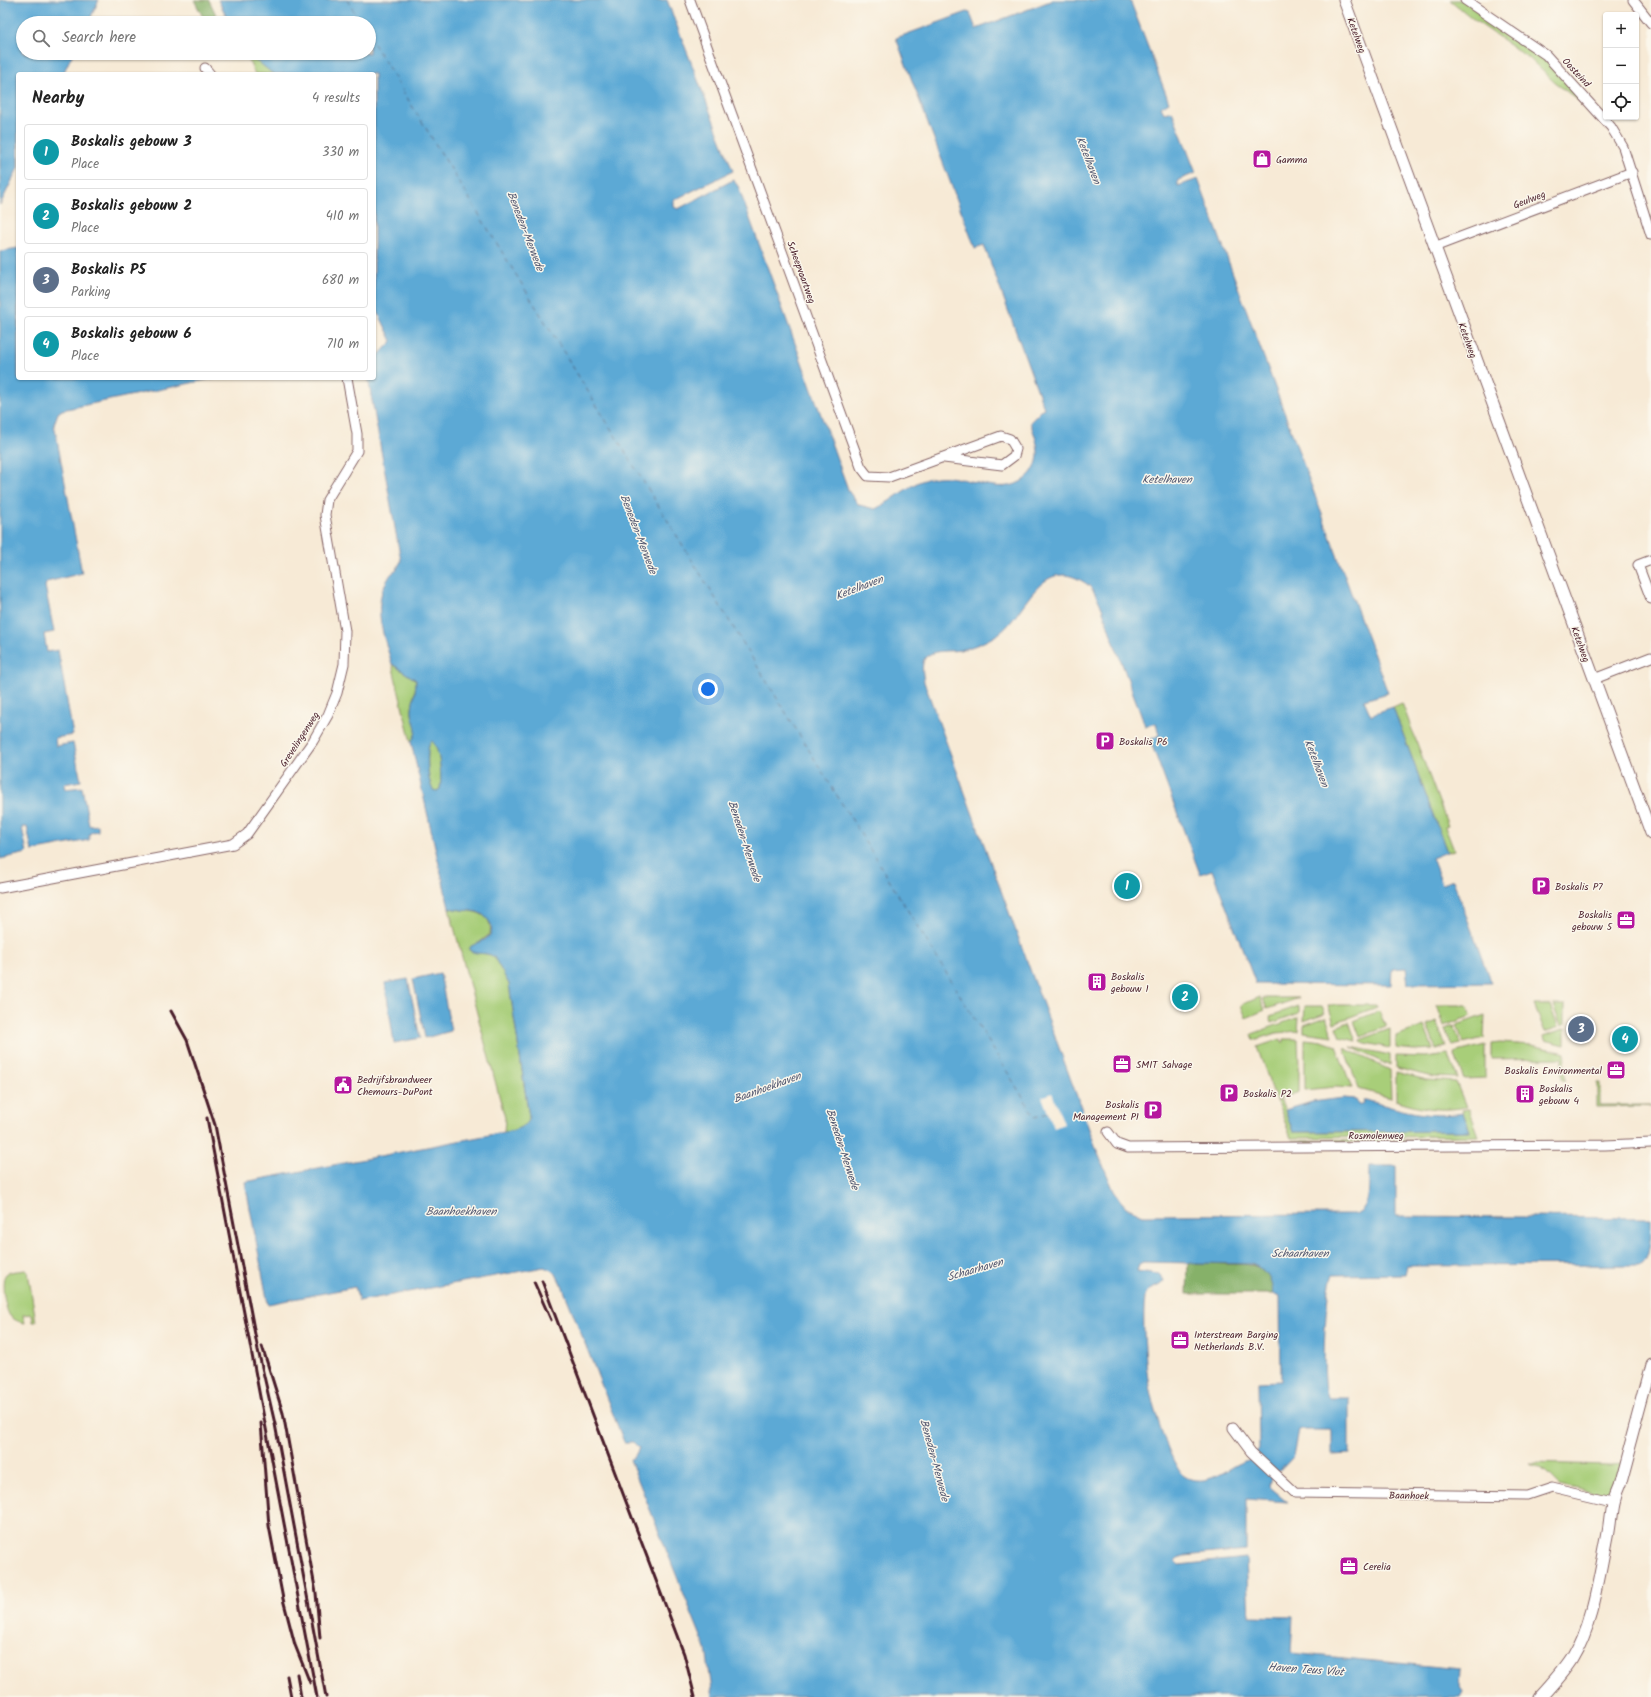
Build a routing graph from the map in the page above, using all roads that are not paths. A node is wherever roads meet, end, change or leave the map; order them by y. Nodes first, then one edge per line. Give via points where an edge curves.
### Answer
1 (690, 0) edge
2 (1344, 0) edge
3 (1465, 0) edge
4 (1634, 0) edge
5 (1651, 23) edge
6 (1632, 172) junction
7 (1651, 235) edge
8 (1434, 247) junction
9 (347, 380) edge
10 (944, 458) junction
11 (1651, 560) edge
12 (1651, 599) edge
13 (1651, 657) edge
14 (1594, 679) junction
15 (1651, 833) edge
16 (0, 888) edge
17 (1108, 1132) dead end
18 (1651, 1143) edge
19 (1651, 1364) edge
20 (1232, 1428) dead end
21 (1611, 1502) junction
22 (1541, 1697) edge

1 - 10 street, Scheepvaartweg via 861,467 868,476 889,477
2 - 8 street, Ketelweg
3 - 6 street, Oosteind via 1546,55 1611,127 1623,147
4 - 5 street
6 - 7 street, Oosteind
6 - 8 street, Geulweg
8 - 14 street, Ketelweg
9 - 16 street, Grevelingenweg via 357,434 357,451 327,500 325,515 345,631 344,664 331,708 313,741 247,834 233,844
10 - 10 street, Scheepvaartweg via 1002,465 1014,456 1016,449 1010,439 1001,436
11 - 12 street via 1638,565
13 - 14 street
14 - 15 street, Ketelweg
17 - 18 street, Rosmolenweg via 1117,1144 1128,1148 1605,1146
19 - 21 street via 1618,1487
20 - 21 street, Baanhoek via 1251,1452 1295,1493 1528,1496 1552,1488
21 - 22 street via 1607,1536 1591,1610 1582,1638 1572,1659

